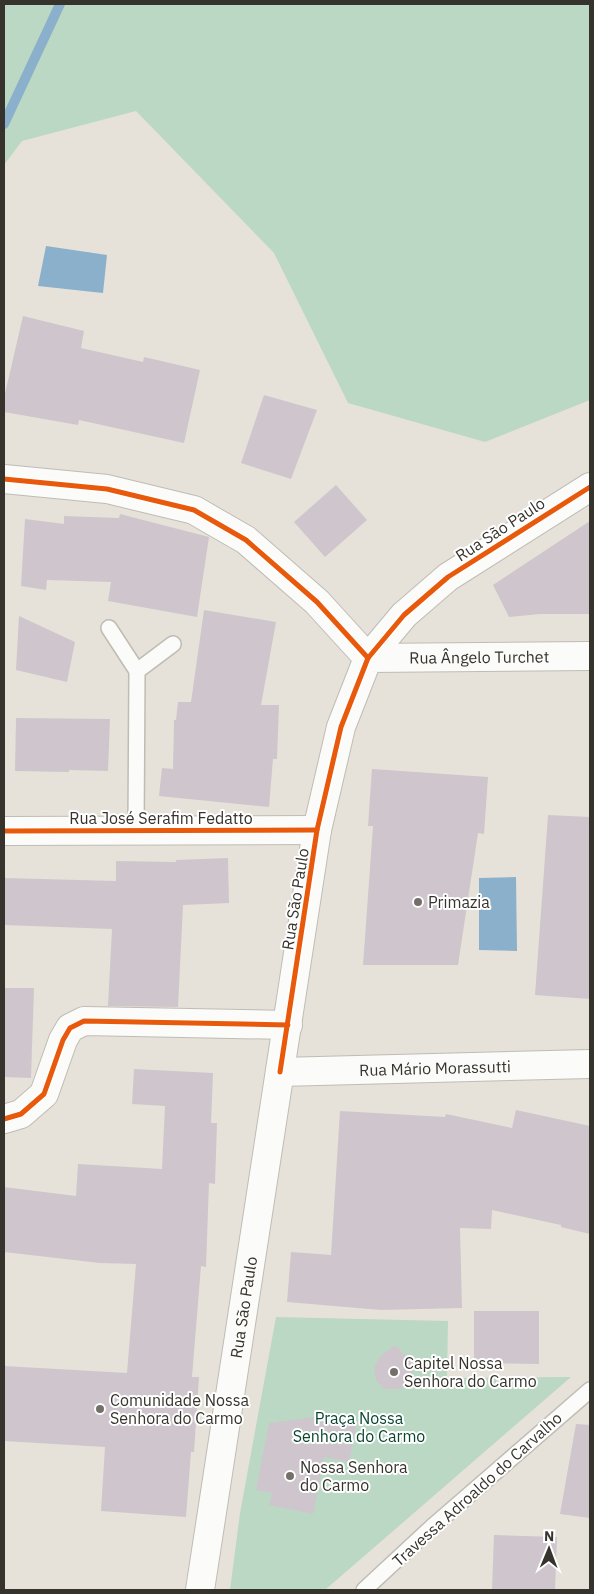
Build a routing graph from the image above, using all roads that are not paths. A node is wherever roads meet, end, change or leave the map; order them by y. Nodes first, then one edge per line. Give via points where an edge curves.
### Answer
1 (4, 479) edge
2 (590, 486) edge
3 (109, 628) dead end
4 (173, 644) dead end
5 (590, 656) edge
6 (368, 658) junction
7 (137, 671) junction
8 (136, 830) junction
9 (318, 830) junction
10 (4, 831) edge
11 (288, 1026) junction
12 (590, 1064) edge
13 (280, 1072) junction
14 (4, 1119) edge
15 (590, 1390) edge
16 (200, 1590) edge
17 (364, 1590) edge

1 - 6 street via 107,489 194,510 246,540 317,602
2 - 6 street, Rua São Paulo via 448,577 404,615
3 - 7 lane
4 - 7 lane
5 - 6 street, Rua Ângelo Turchet
6 - 9 street, Rua São Paulo via 341,727
7 - 8 lane
8 - 9 street, Rua José Serafim Fedatto
8 - 10 street, Rua José Serafim Fedatto
9 - 11 street, Rua São Paulo
11 - 13 street, Rua São Paulo
11 - 14 street via 84,1021 70,1028 63,1040 44,1094 21,1114
12 - 13 street, Rua Mário Morassutti
13 - 16 street, Rua São Paulo
15 - 17 lane, Travessa Adroaldo do Carvalho

